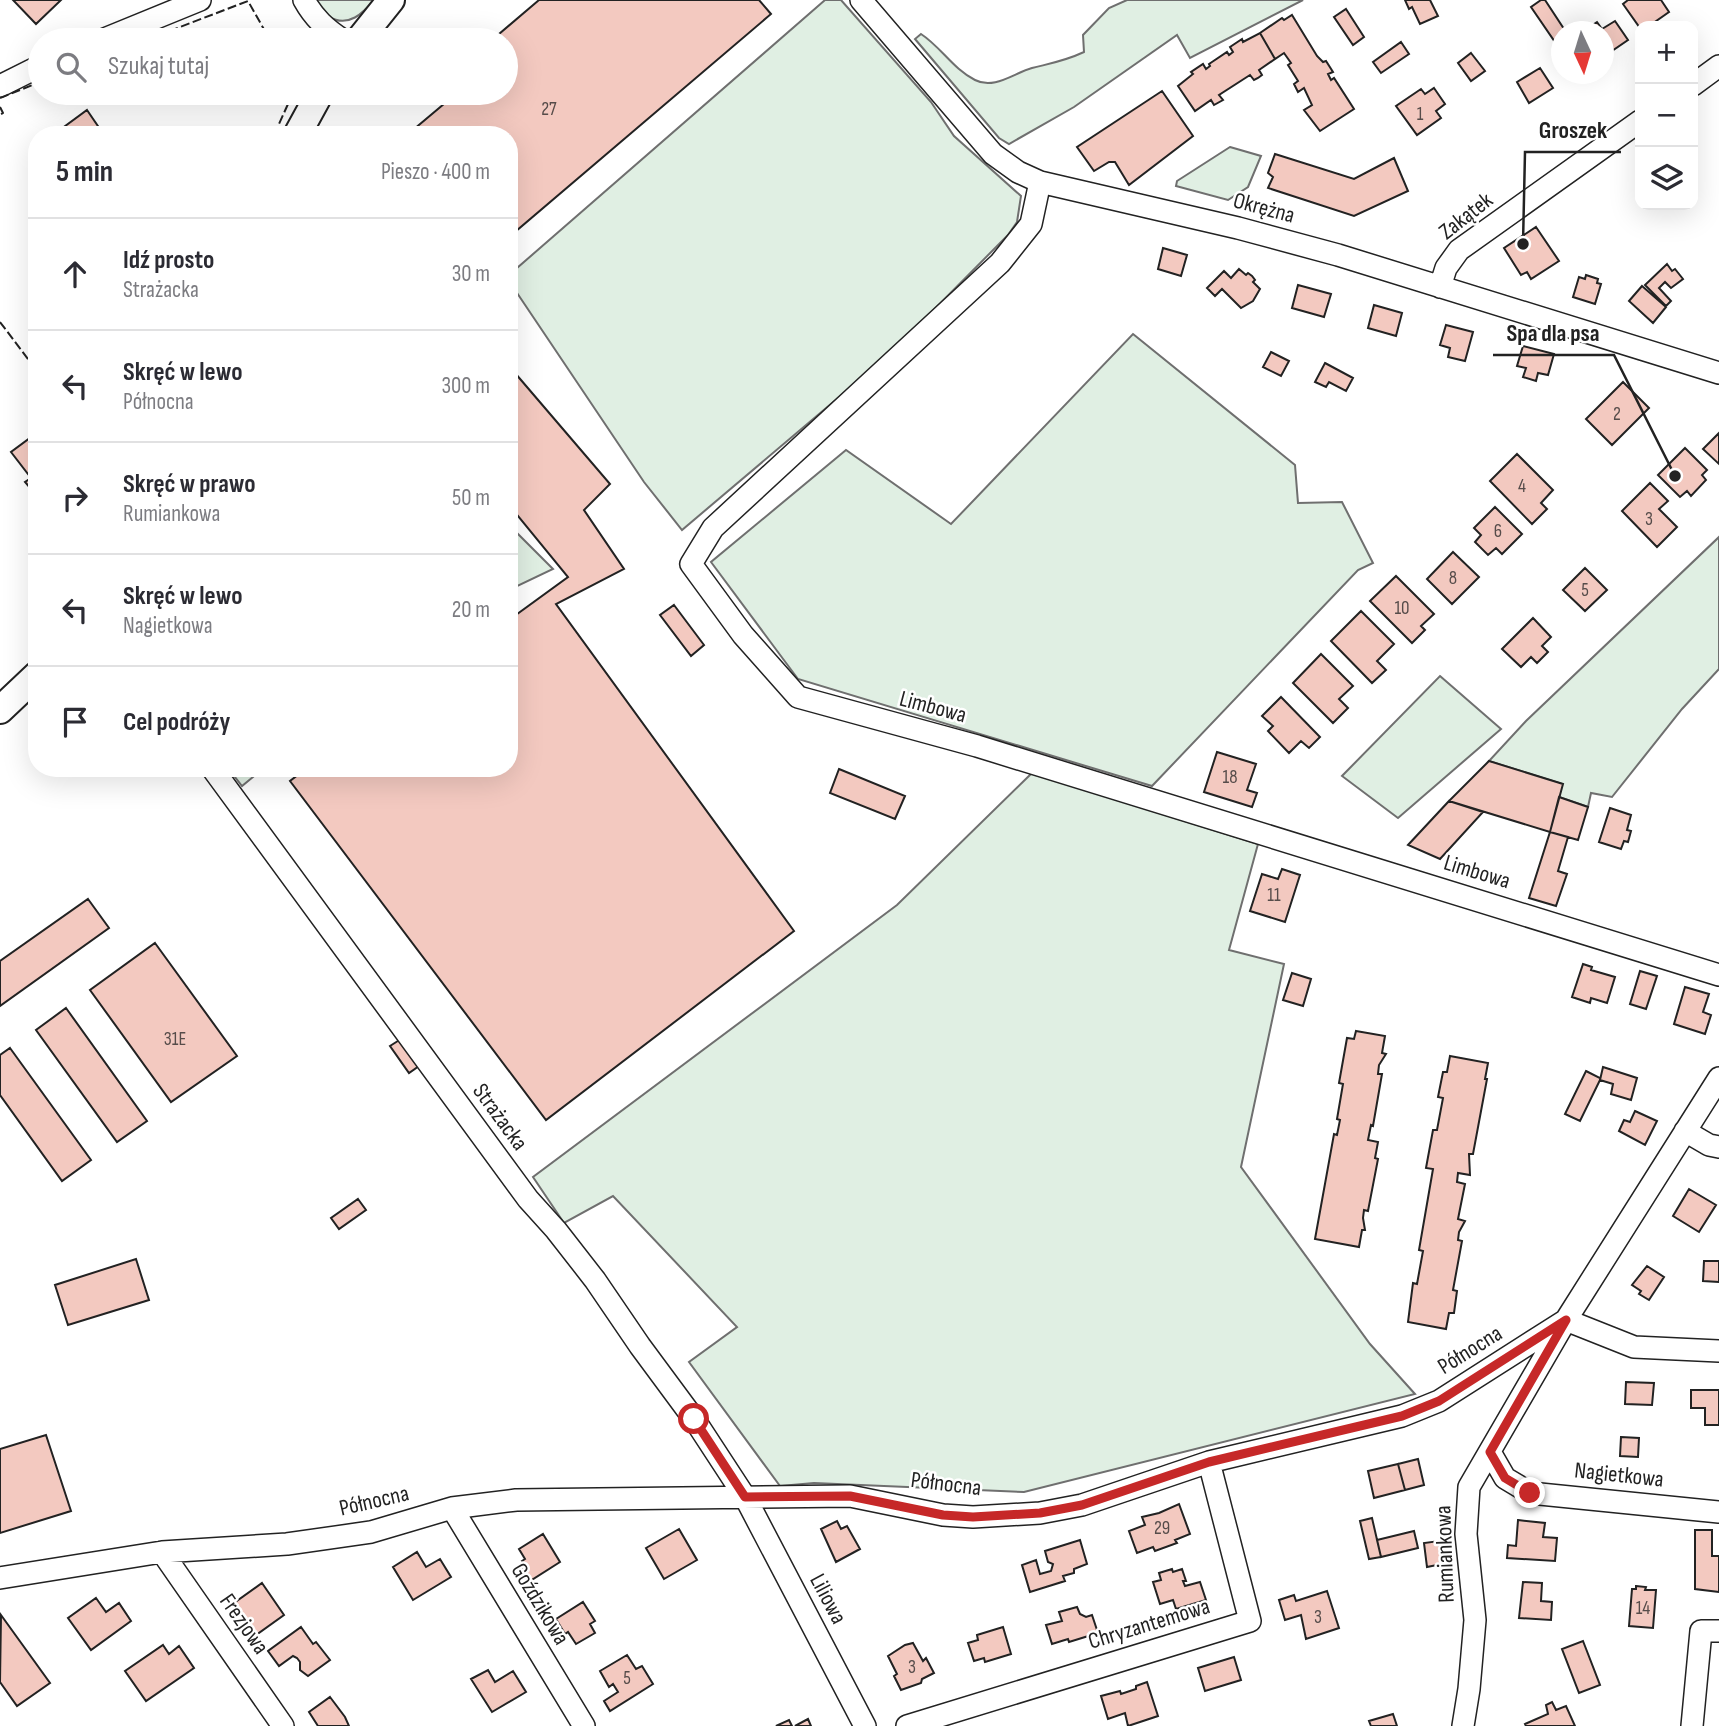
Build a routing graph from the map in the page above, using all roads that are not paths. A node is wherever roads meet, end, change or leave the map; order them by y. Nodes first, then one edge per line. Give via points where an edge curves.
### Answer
1 (200, 0) edge
2 (304, 0) edge
3 (391, 0) edge
4 (861, 0) edge
5 (131, 28) edge
6 (325, 28) edge
7 (369, 28) edge
8 (1719, 66) edge
9 (28, 72) edge
10 (1694, 84) edge
11 (0, 86) edge
12 (313, 105) edge
13 (1635, 125) edge
14 (302, 126) edge
15 (1040, 182) junction
16 (1440, 287) junction
17 (1719, 373) edge
18 (28, 684) edge
19 (0, 710) edge
20 (219, 777) edge
21 (1719, 975) edge
22 (1719, 1078) edge
23 (1685, 1131) junction
24 (1719, 1147) edge
25 (1566, 1320) junction
26 (1719, 1351) edge
27 (1490, 1452) junction
28 (1209, 1462) junction
29 (745, 1497) junction
30 (452, 1508) junction
31 (1719, 1512) edge
32 (162, 1552) junction
33 (0, 1578) edge
34 (1719, 1630) edge
35 (283, 1726) edge
36 (584, 1726) edge
37 (865, 1726) edge
38 (907, 1726) edge
39 (1463, 1726) edge
40 (1692, 1726) edge

1 - 5 street
2 - 6 street
3 - 7 main road
4 - 15 street, Okrężna via 993,154
8 - 10 street
9 - 11 street
12 - 14 main road
13 - 16 street, Zakątek via 1460,250 1446,268
15 - 16 street, Okrężna via 1238,228
15 - 21 street, Limbowa via 1031,224 1000,263 713,528 691,564 743,635 798,697 977,746
16 - 17 street, Okrężna
18 - 19 main road
20 - 29 street, Strażacka via 528,1199 595,1280
22 - 23 street, Północna
23 - 24 street
23 - 25 street, Północna
25 - 26 street via 1634,1347
25 - 27 street, Rumiankowa
25 - 28 street, Północna via 1439,1401 1402,1416
27 - 31 street, Nagietkowa via 1505,1478 1530,1493
27 - 39 street, Rumiankowa via 1469,1487 1466,1534 1475,1620
28 - 29 street, Północna via 1082,1505 1040,1513 953,1516 850,1496
28 - 38 street, Chryzantemowa via 1250,1621
29 - 30 street, Północna via 516,1500
29 - 37 street, Liliowa
30 - 32 street, Północna via 371,1532 287,1544
30 - 36 street, Goździkowa
32 - 33 street, Północna
32 - 35 street, Frezjowa
34 - 40 street via 1701,1631

